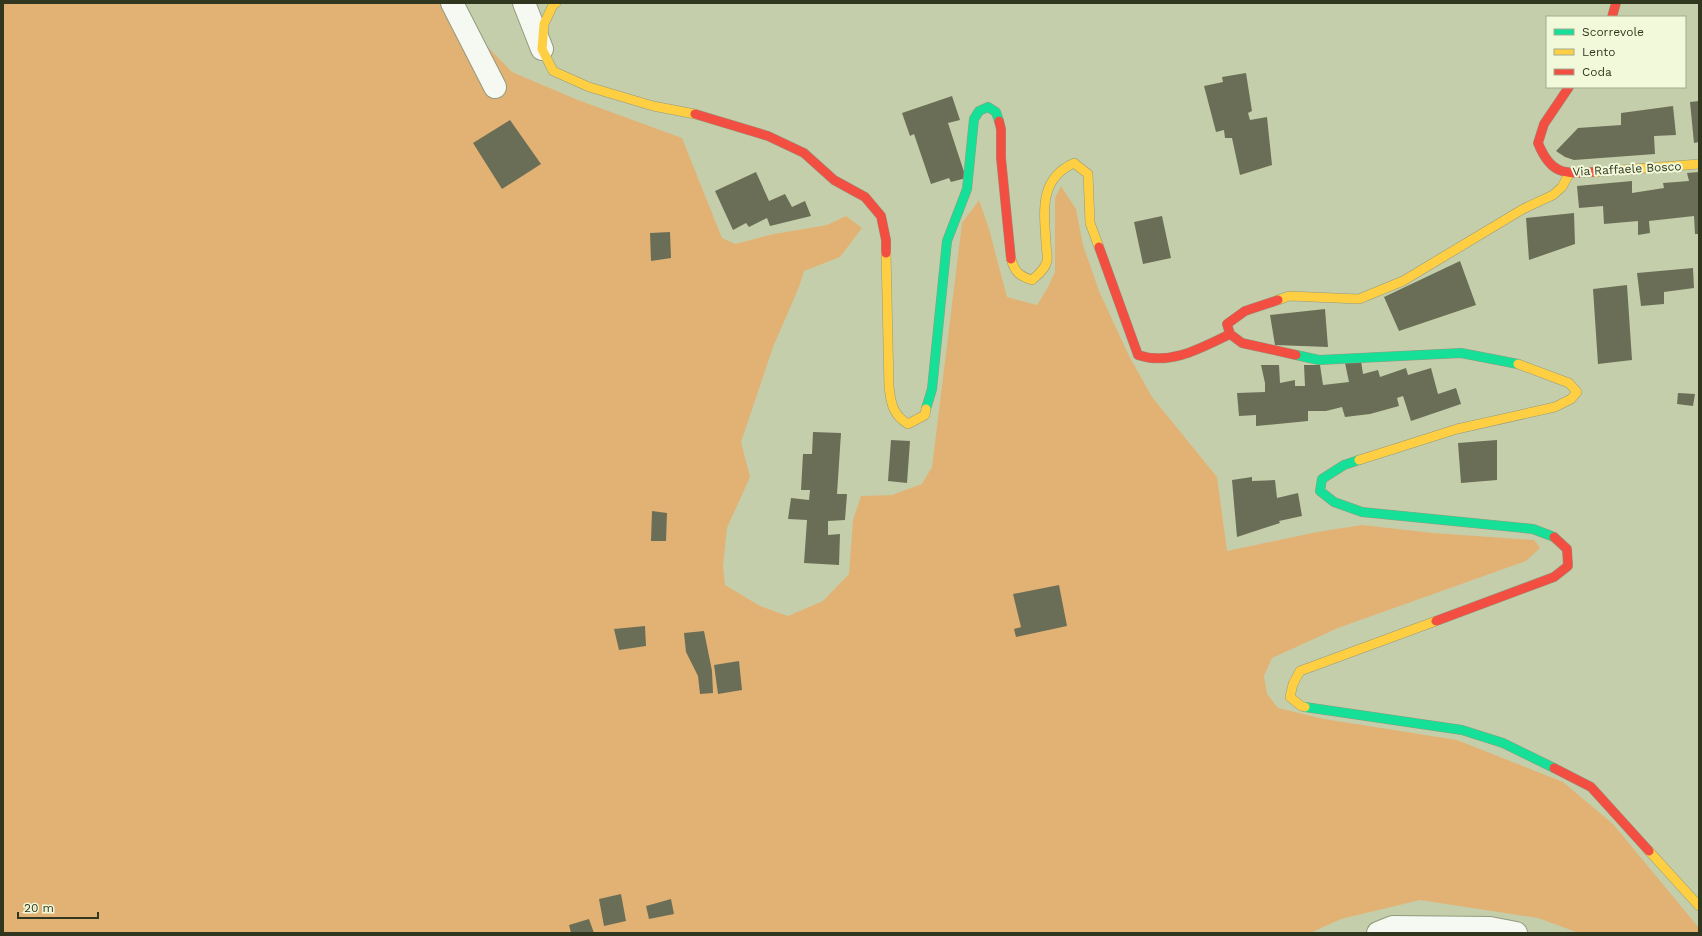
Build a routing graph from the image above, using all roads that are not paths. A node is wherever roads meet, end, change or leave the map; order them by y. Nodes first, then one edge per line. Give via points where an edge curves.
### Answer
1 (452, 3) edge
2 (524, 3) edge
3 (556, 3) edge
4 (1616, 3) edge
5 (1612, 16) edge
6 (542, 49) junction
7 (495, 87) dead end
8 (1568, 88) edge
9 (1699, 164) edge
10 (1569, 174) junction
11 (1230, 334) junction
12 (1699, 906) edge
13 (1378, 933) edge
14 (1516, 933) edge

1 - 7 street
2 - 6 street
3 - 6 street via 544,24
4 - 5 street
6 - 11 street via 553,71 589,87 653,106 703,116 768,136 804,153 834,180 865,197 881,216 886,240 889,387 892,411 901,421 908,424 925,415 932,389 947,240 967,189 974,119 979,111 988,107 996,112 1001,129 1009,254 1014,270 1032,280 1040,274 1047,261 1044,206 1050,182 1066,165 1074,163 1088,174 1090,224 1138,355 1146,359 1164,360 1195,351
8 - 10 street, Via Raffaele Bosco via 1544,124 1538,143 1544,158 1553,168
9 - 10 street, Via Raffaele Bosco
10 - 11 street via 1562,187 1553,195 1523,209 1403,281 1359,299 1289,296 1245,311 1227,324
11 - 12 street via 1242,343 1319,360 1462,353 1525,365 1573,387 1577,392 1571,399 1555,407 1457,429 1344,465 1322,479 1320,491 1334,502 1362,512 1533,529 1551,535 1567,549 1568,566 1554,577 1300,671 1293,684 1290,698 1301,706 1462,730 1538,759 1591,787
13 - 14 street via 1393,927 1401,927 1490,928

